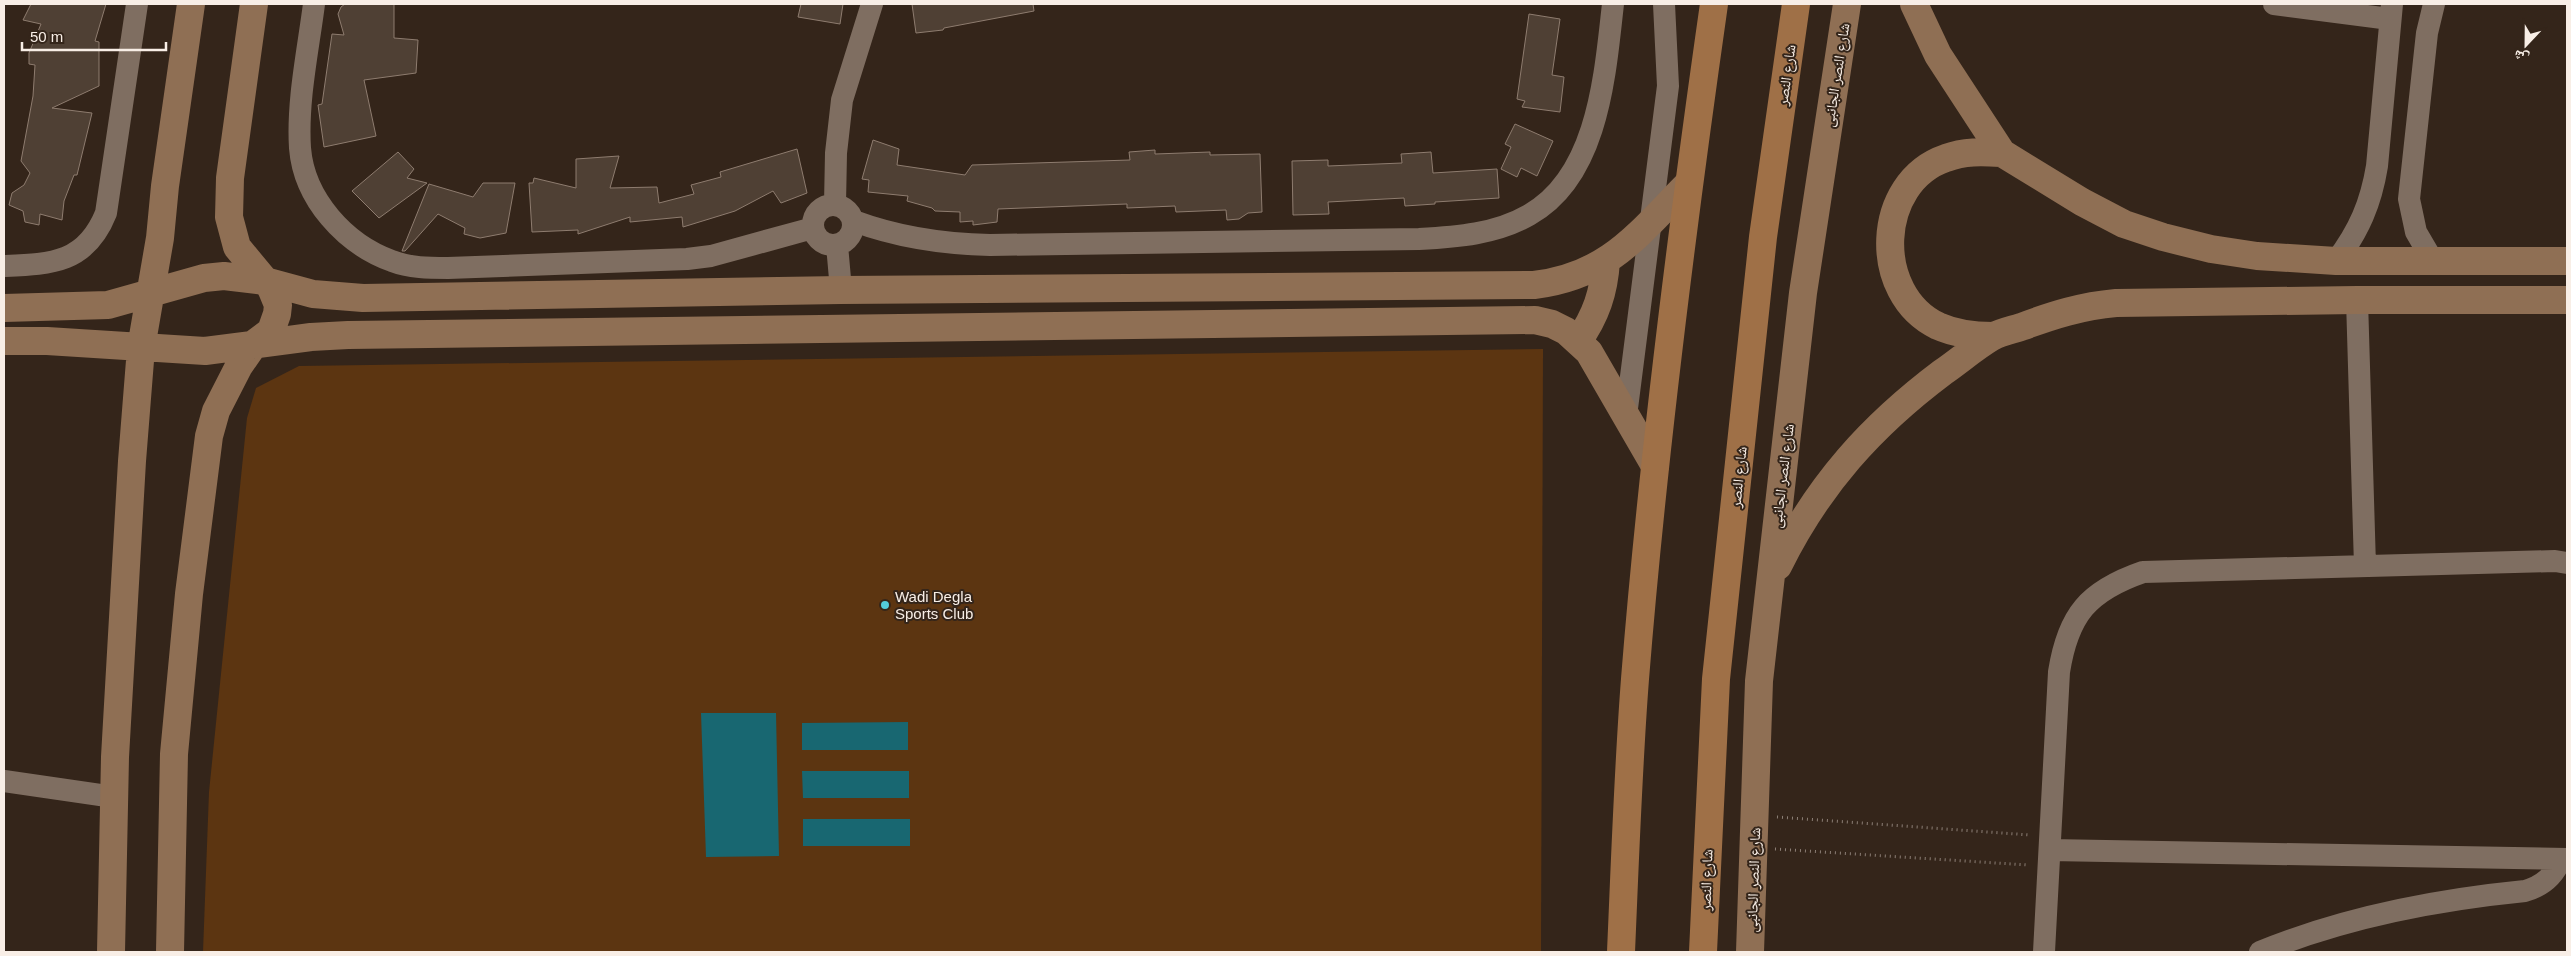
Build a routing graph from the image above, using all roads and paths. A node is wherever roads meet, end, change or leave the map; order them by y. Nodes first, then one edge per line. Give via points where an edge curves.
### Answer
1 (137, 4) edge
2 (191, 4) edge
3 (254, 4) edge
4 (314, 4) edge
5 (872, 4) edge
6 (1613, 4) edge
7 (1664, 4) edge
8 (1714, 4) edge
9 (1796, 4) edge
10 (1847, 4) edge
11 (1914, 4) edge
12 (2274, 4) edge
13 (2434, 4) edge
14 (2391, 11) edge
15 (2002, 153) junction
16 (1688, 184) junction
17 (835, 204) junction
18 (1652, 220) junction
19 (854, 221) junction
20 (813, 228) junction
21 (837, 245) junction
22 (1606, 261) junction
23 (2336, 261) junction
24 (2433, 261) junction
25 (2567, 262) edge
26 (4, 266) edge
27 (265, 281) junction
28 (840, 290) junction
29 (149, 294) junction
30 (2357, 300) junction
31 (2567, 300) edge
32 (4, 308) edge
33 (1994, 336) junction
34 (4, 341) edge
35 (1578, 341) junction
36 (255, 343) junction
37 (141, 348) junction
38 (1626, 416) junction
39 (1655, 466) junction
40 (2567, 563) edge
41 (2366, 566) junction
42 (1770, 583) junction
43 (4, 781) edge
44 (114, 797) junction
45 (1755, 816) junction
46 (1754, 848) junction
47 (2050, 851) junction
48 (2564, 859) edge
49 (111, 952) edge
50 (170, 952) edge
51 (1621, 952) edge
52 (1703, 952) edge
53 (1750, 952) edge
54 (2044, 952) edge
55 (2260, 952) edge

1 - 26 street via 106,213 100,228 84,247 62,258 46,264
2 - 29 street via 160,238
3 - 27 street via 228,199 237,247
4 - 20 street via 300,127 305,173 323,208 336,224 352,240 392,262 419,268 448,268 664,261 711,256
5 - 17 street via 839,118
6 - 19 street via 1601,93 1592,129 1580,158 1548,201 1530,214 1490,230 1419,239 990,245 957,244 902,235
7 - 18 street via 1668,86
8 - 16 main road
9 - 52 main road, شارع النصر via 1763,237 1716,679
10 - 42 street, شارع النصر الجانبى via 1803,293
11 - 15 street via 1938,55
12 - 14 street
13 - 24 street via 2427,33 2409,199 2416,232
14 - 23 street via 2373,192 2365,217
15 - 23 street via 2124,224 2163,237 2257,256
15 - 33 street via 1973,151 1944,158 1919,174 1901,197 1890,225 1889,254 1897,282 1913,307 1936,325 1964,335
16 - 18 street
16 - 39 main road
17 - 19 street via 847,210
17 - 20 street via 818,211
18 - 22 street
18 - 38 street
19 - 21 street via 852,234
20 - 21 street via 824,243
21 - 28 street
22 - 28 street via 1572,278 1534,285
22 - 35 street via 1602,294
23 - 24 street
24 - 25 street
27 - 28 street via 313,294 363,298
27 - 29 street via 224,276 204,278
27 - 36 street via 275,296 277,314 271,331
29 - 32 street via 108,305
29 - 37 street
30 - 31 street
30 - 33 street via 2116,303 2074,309
30 - 41 street
33 - 42 street via 1906,400 1864,439 1827,483 1795,531
34 - 37 street
35 - 36 street via 1552,324 1535,320 348,335
35 - 38 street via 1597,365
36 - 37 street via 206,351
36 - 50 street via 216,411 209,436 189,594 174,754
37 - 44 street via 131,471
38 - 39 street
39 - 51 main road via 1635,682
40 - 41 street via 2555,560
41 - 47 street via 2143,572 2116,581 2093,597 2075,619 2063,644
42 - 45 street, شارع النصر الجانبى via 1759,681
43 - 44 street
44 - 49 street
45 - 46 street, شارع النصر الجانبى
45 - 47 path
46 - 47 path
46 - 53 street, شارع النصر الجانبى
47 - 48 street
47 - 54 street
48 - 55 street via 2544,883 2526,891 2379,914 2324,928

